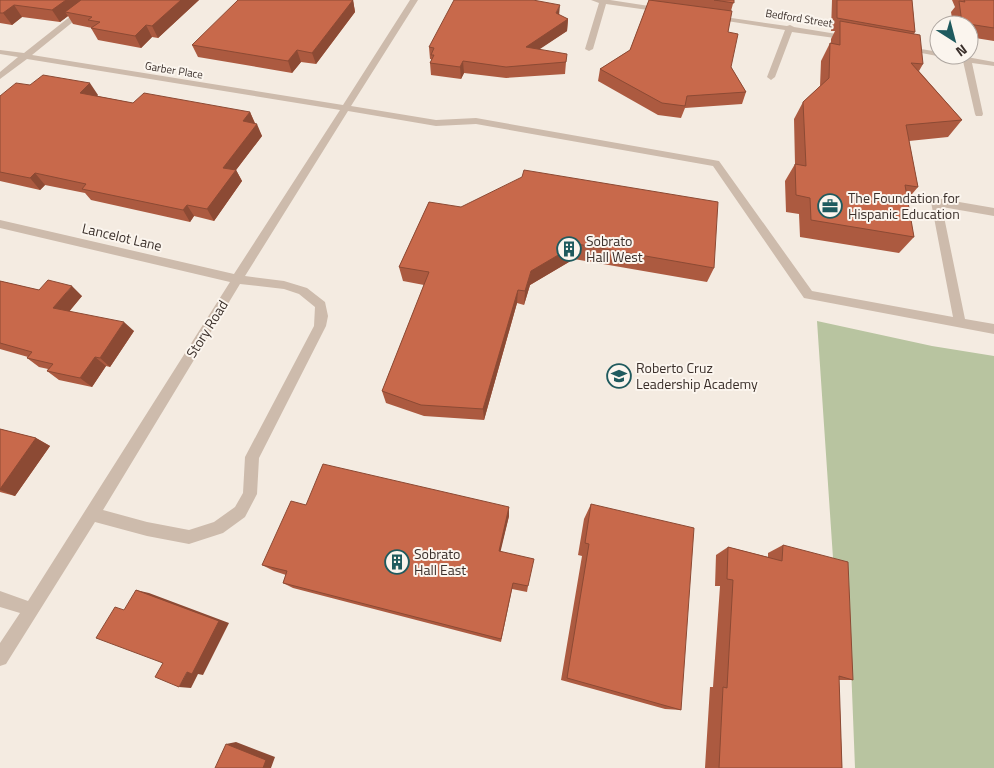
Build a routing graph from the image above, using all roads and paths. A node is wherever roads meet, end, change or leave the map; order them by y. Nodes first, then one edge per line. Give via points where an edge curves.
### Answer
1 (96, 0) edge
2 (414, 0) edge
3 (599, 1) edge
4 (672, 11) edge
5 (702, 15) edge
6 (790, 28) junction
7 (855, 39) edge
8 (893, 46) edge
9 (589, 49) dead end
10 (0, 52) edge
11 (929, 53) edge
12 (24, 57) junction
13 (979, 62) edge
14 (994, 64) edge
15 (968, 65) edge
16 (0, 76) edge
17 (771, 78) dead end
18 (345, 109) junction
19 (979, 114) dead end
20 (994, 212) edge
21 (0, 224) edge
22 (237, 278) junction
23 (960, 323) junction
24 (994, 329) edge
25 (92, 514) junction
26 (0, 599) edge
27 (30, 609) junction
28 (0, 658) edge

1 - 12 street
2 - 18 street, Story Road
3 - 4 street
3 - 9 street
5 - 6 street, Bedford Street
6 - 7 street, Bedford Street
6 - 17 street
8 - 11 street
10 - 12 street, Garber Place
12 - 16 street
12 - 18 street, Garber Place
13 - 14 street
15 - 19 street
18 - 22 street, Story Road
18 - 23 street, Garber Place via 436,123 476,121 716,163 808,295
20 - 23 street via 936,202
21 - 22 street, Lancelot Lane
22 - 25 street, Story Road
22 - 25 street, Lancelot Lane via 303,291 320,305 322,316 320,326 252,458 250,494 240,512 218,528 189,537
23 - 24 street, Garber Place
25 - 27 street, Story Road
26 - 27 street
27 - 28 street, Story Road

